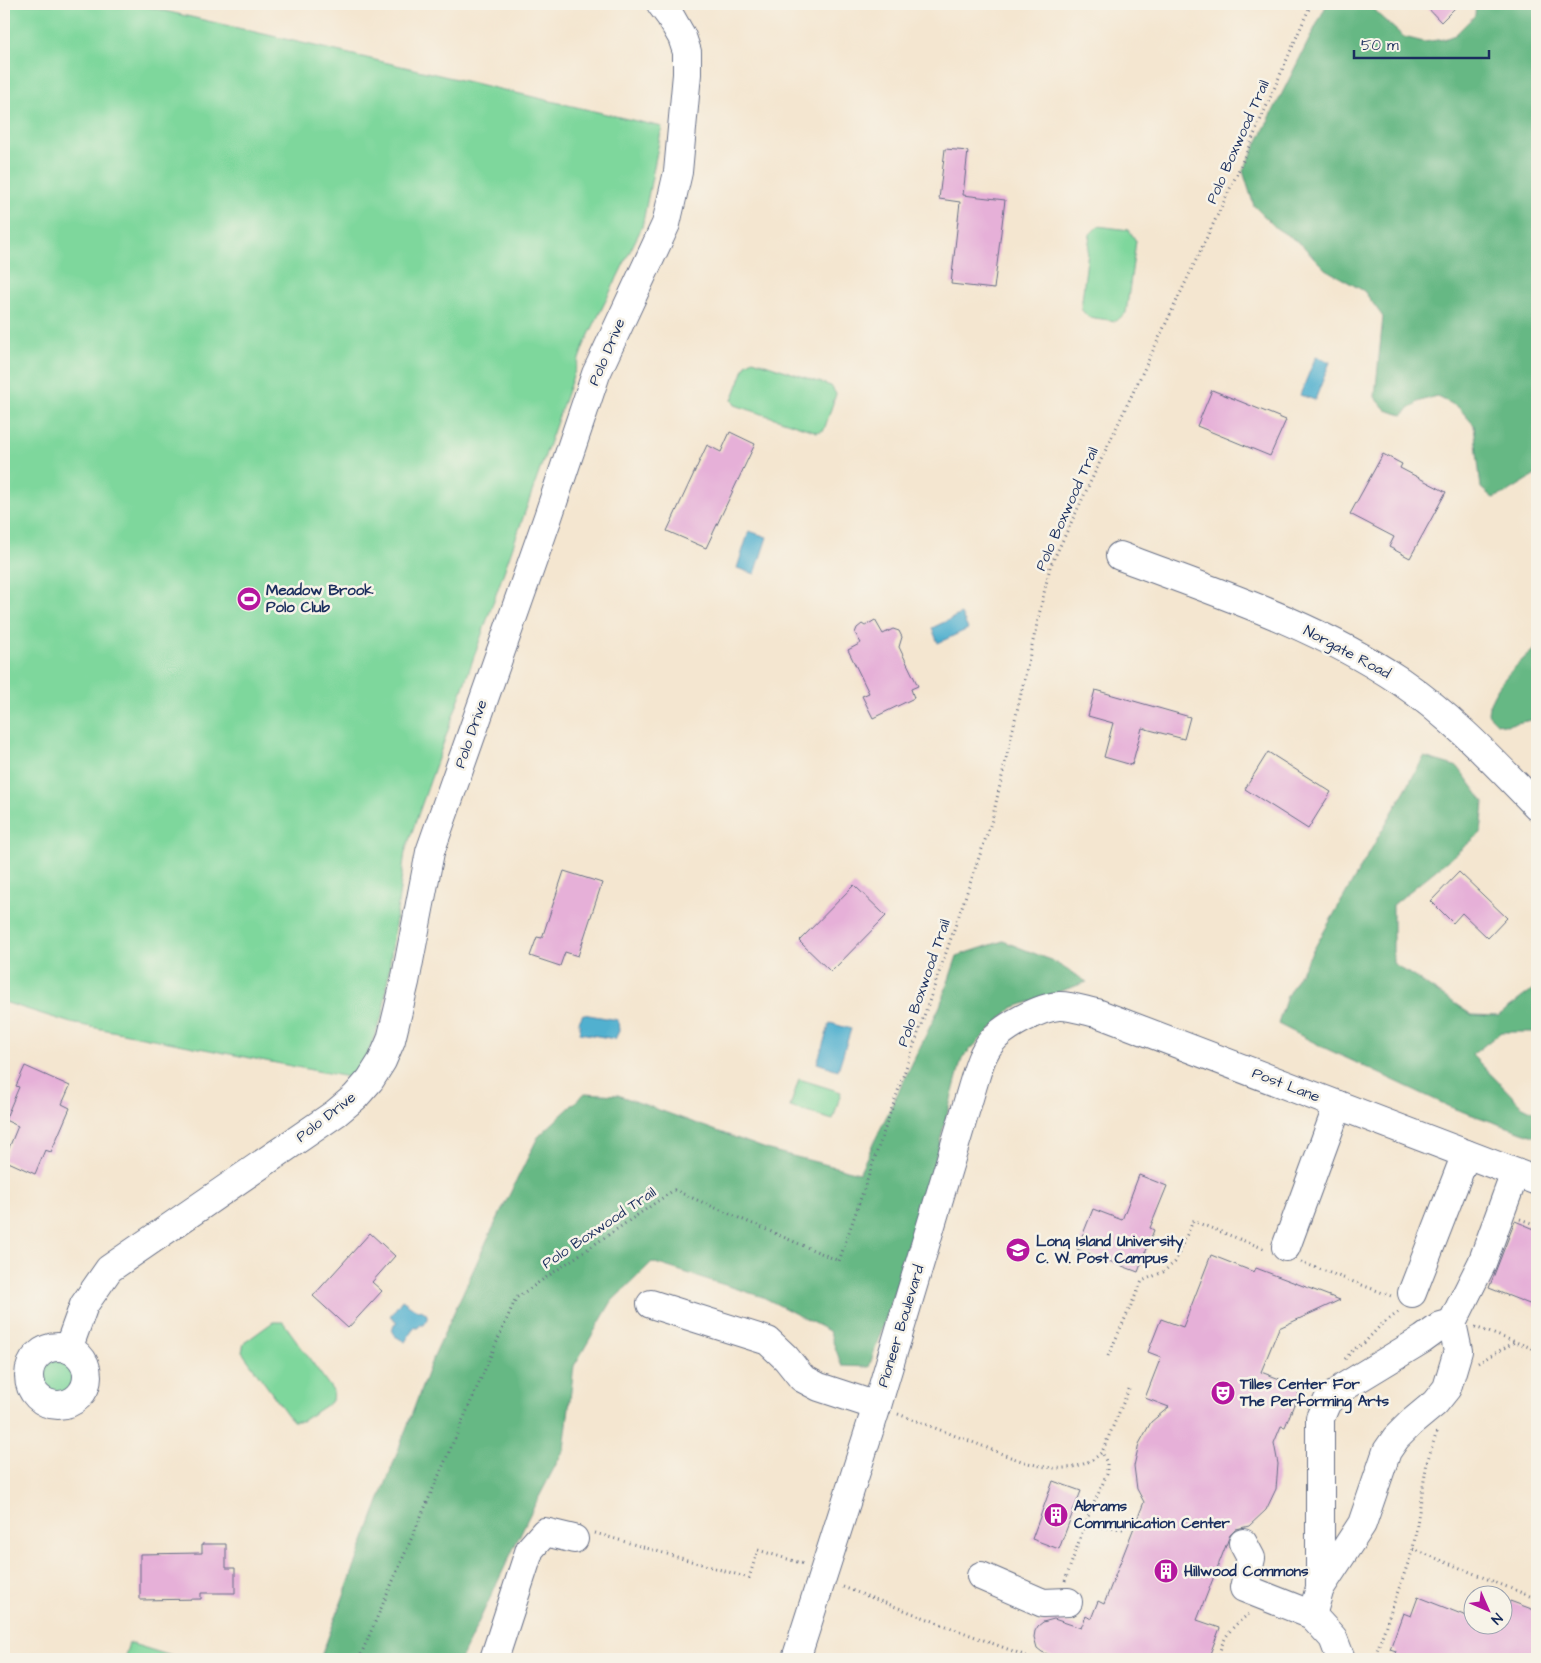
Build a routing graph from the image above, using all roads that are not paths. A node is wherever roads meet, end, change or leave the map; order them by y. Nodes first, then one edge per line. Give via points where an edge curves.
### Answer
1 (661, 4) edge
2 (1120, 556) dead end
3 (1537, 806) edge
4 (1032, 1014) joint
5 (1338, 1105) junction
6 (1466, 1154) junction
7 (1526, 1177) edge
8 (1282, 1252) road end
9 (1403, 1300) road end
10 (651, 1304) dead end
11 (1453, 1321) junction
12 (68, 1349) dead end
13 (877, 1406) junction
14 (581, 1535) road end
15 (1243, 1543) dead end
16 (981, 1576) dead end
17 (1320, 1588) junction
18 (1066, 1593) road end
19 (1312, 1615) junction
20 (494, 1659) edge
21 (796, 1659) edge
22 (1341, 1659) edge

1 - 12 street, Polo Drive via 682,37 687,52 678,172 666,224 596,374 430,852 406,982 391,1040 370,1080 336,1113 109,1269 84,1306
2 - 3 street, Norgate Road via 1282,618 1359,656 1400,681 1447,718
4 - 5 street, Post Lane via 1059,1006 1097,1013
4 - 13 street, Pioneer Boulevard via 1005,1029 983,1056
5 - 6 street, Post Lane
5 - 8 street
6 - 7 street, Post Lane
6 - 9 street
7 - 11 street
10 - 13 street via 768,1341 802,1378 820,1388
11 - 17 street via 1458,1351 1447,1388 1387,1451 1362,1524
11 - 17 street via 1344,1387 1327,1402 1320,1418
13 - 21 street, Pioneer Boulevard
14 - 20 street via 545,1532 530,1549
15 - 19 street via 1251,1558 1244,1588
16 - 18 street via 1043,1602
17 - 19 street
19 - 22 street via 1333,1638

